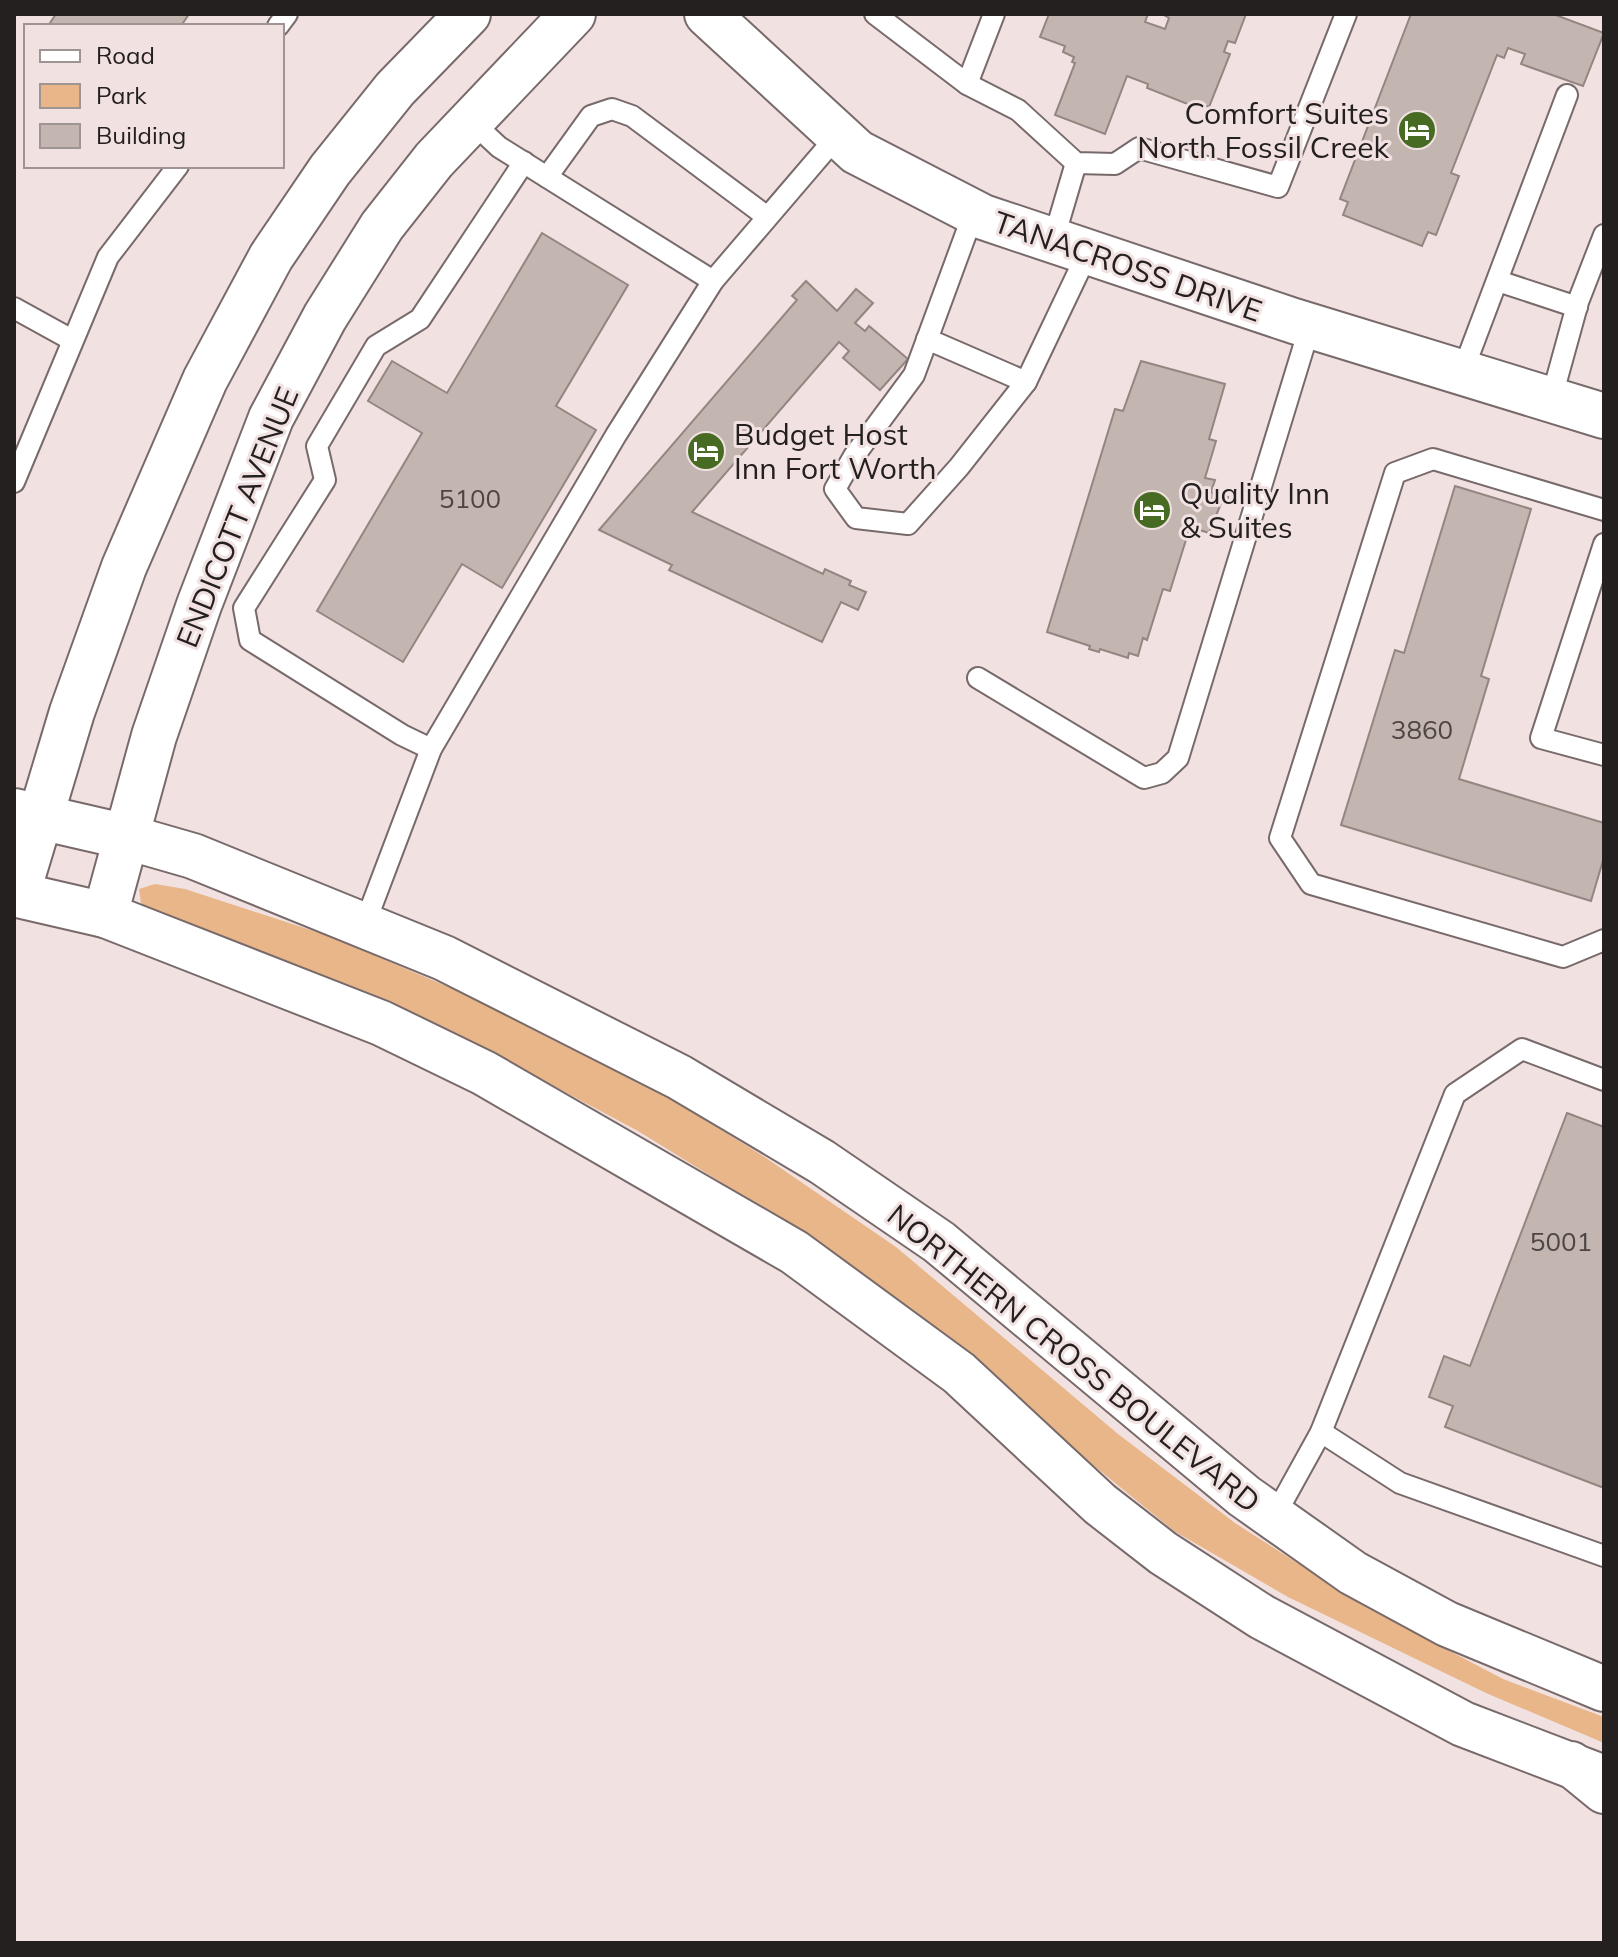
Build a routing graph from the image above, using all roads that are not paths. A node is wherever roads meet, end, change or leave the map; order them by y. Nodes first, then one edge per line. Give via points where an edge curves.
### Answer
1 (468, 14) edge
2 (573, 14) edge
3 (707, 14) edge
4 (875, 14) edge
5 (994, 14) edge
6 (1346, 14) edge
7 (967, 84) junction
8 (1567, 95) dead end
9 (471, 121) junction
10 (838, 135) junction
11 (524, 162) junction
12 (1076, 163) junction
13 (176, 168) edge
14 (547, 177) junction
15 (974, 212) junction
16 (766, 216) junction
17 (1604, 235) edge
18 (1071, 246) junction
19 (713, 281) junction
20 (1498, 281) junction
21 (1577, 307) junction
22 (14, 308) edge
23 (1310, 326) junction
24 (927, 339) junction
25 (72, 340) junction
26 (1462, 373) junction
27 (1026, 382) junction
28 (1551, 400) junction
29 (1604, 416) edge
30 (14, 482) edge
31 (1604, 510) edge
32 (1604, 544) edge
33 (978, 678) dead end
34 (431, 749) junction
35 (1604, 755) edge
36 (27, 813) edge
37 (127, 837) junction
38 (16, 895) edge
39 (105, 915) junction
40 (364, 926) junction
41 (1604, 940) edge
42 (1604, 1080) edge
43 (1321, 1432) junction
44 (1274, 1517) junction
45 (1604, 1556) edge
46 (1604, 1689) edge
47 (1587, 1771) edge
48 (1604, 1791) edge

1 - 36 street via 395,89 330,170 271,257 205,380
2 - 9 street, ENDICOTT AVENUE
3 - 10 street, TANACROSS DRIVE
4 - 7 lane
5 - 7 lane
6 - 12 lane via 1278,187 1139,148 1115,164
7 - 12 lane via 1018,110
8 - 20 lane
9 - 11 lane
9 - 37 street, ENDICOTT AVENUE via 382,226 271,418 179,663
10 - 15 street, TANACROSS DRIVE via 857,152
10 - 16 lane
11 - 14 lane
11 - 34 lane via 420,319 376,346 317,446 325,480 244,608 250,640
12 - 18 lane
13 - 25 lane via 108,257
14 - 16 lane via 591,116 612,109 632,116
14 - 19 lane
15 - 18 street, TANACROSS DRIVE
15 - 24 lane
16 - 19 lane
17 - 21 lane
18 - 23 street, TANACROSS DRIVE
18 - 27 lane
19 - 34 lane
20 - 21 lane
20 - 26 lane
21 - 28 lane
22 - 25 lane
23 - 26 street, TANACROSS DRIVE
23 - 33 lane via 1178,758 1162,773 1144,778
24 - 27 lane
24 - 27 lane via 914,375 835,489 856,518 908,524
25 - 30 lane
26 - 28 street, TANACROSS DRIVE
28 - 29 street, TANACROSS DRIVE
31 - 41 lane via 1433,459 1395,473 1280,838 1311,884 1563,957
32 - 35 lane via 1541,738
34 - 40 lane
36 - 37 street, NORTHERN CROSS BOULEVARD
36 - 38 street
37 - 39 street, ENDICOTT AVENUE
37 - 40 street, NORTHERN CROSS BOULEVARD via 193,856
38 - 39 street
39 - 47 street via 381,1023 484,1073 688,1189 794,1252 959,1373 1100,1504 1163,1553 1262,1617 1463,1724
40 - 44 street, NORTHERN CROSS BOULEVARD via 444,958 679,1077 822,1162 939,1242
42 - 43 lane via 1522,1049 1455,1094
43 - 44 lane
43 - 45 lane via 1400,1483
44 - 46 street, NORTHERN CROSS BOULEVARD via 1353,1573 1447,1624
47 - 48 street

